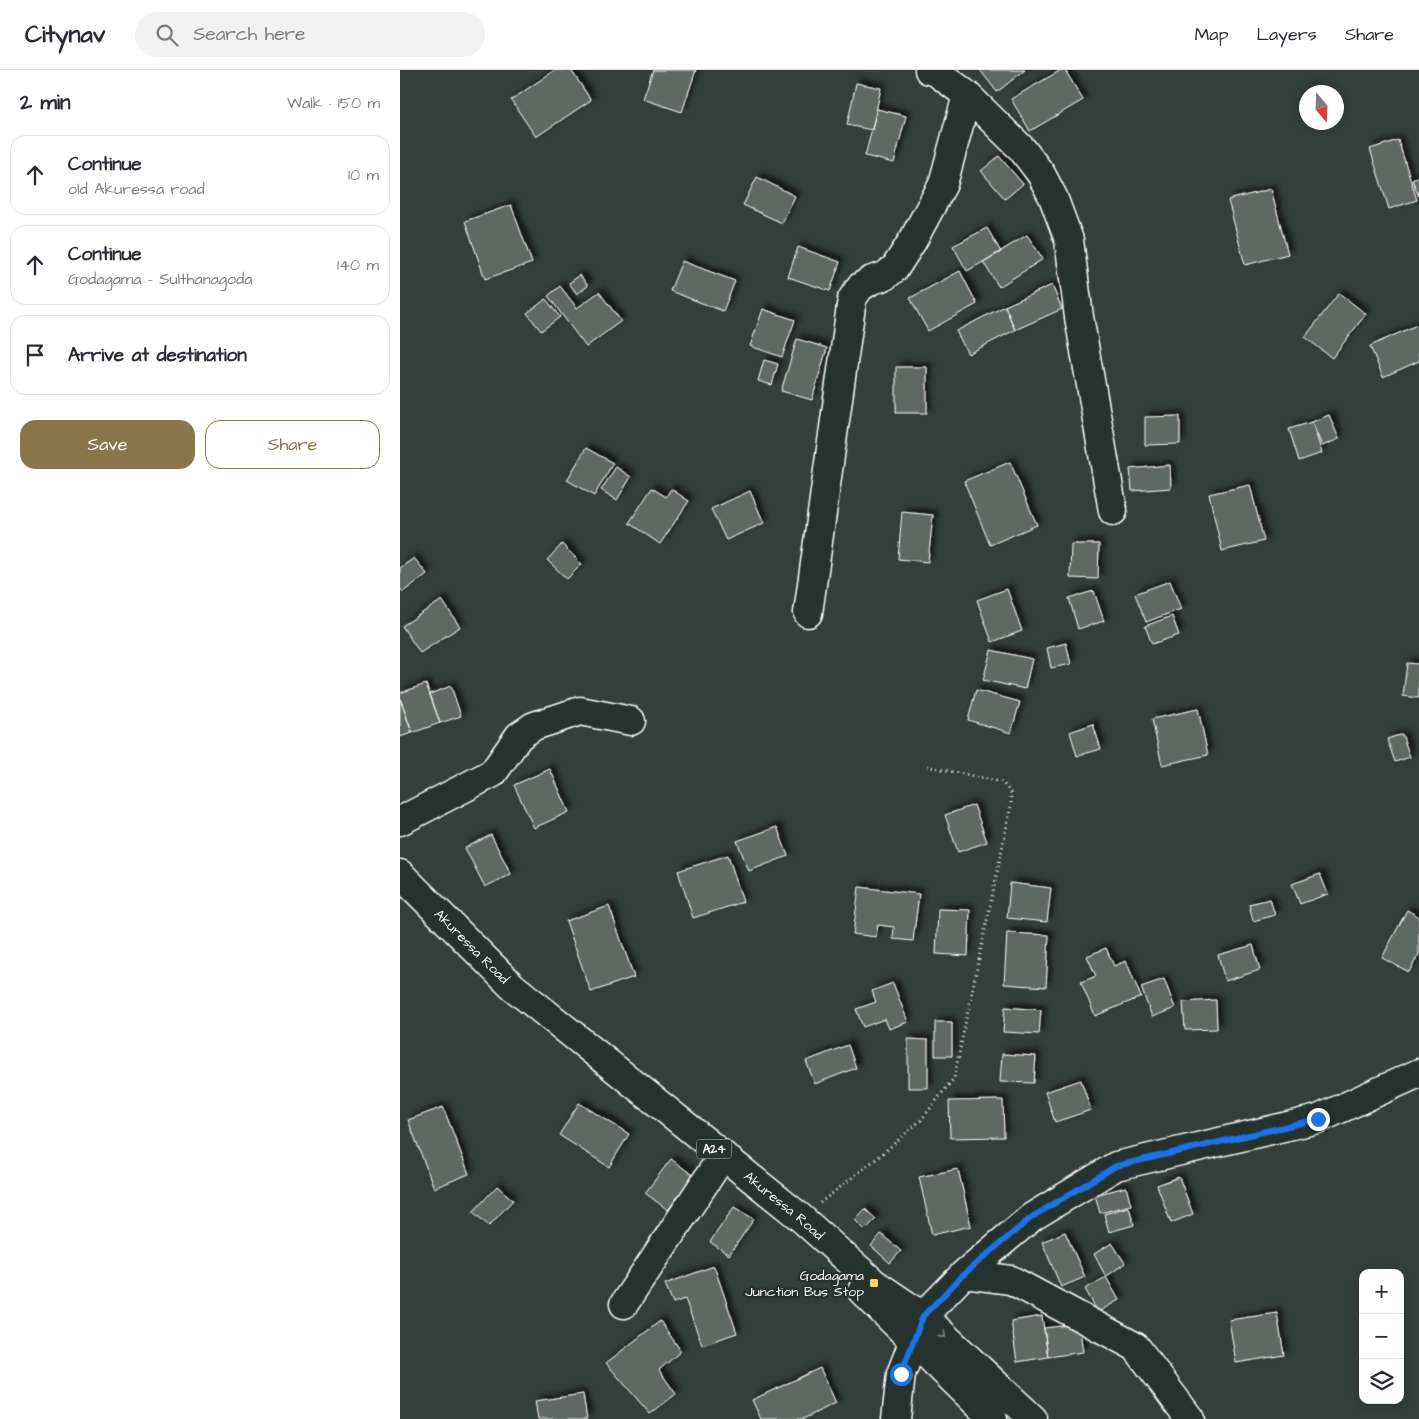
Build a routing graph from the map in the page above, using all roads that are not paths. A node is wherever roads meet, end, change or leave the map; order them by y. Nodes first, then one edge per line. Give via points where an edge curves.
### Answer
1 (933, 70) edge
2 (967, 95) junction
3 (1113, 511) dead end
4 (808, 613) dead end
5 (631, 721) dead end
6 (400, 821) edge
7 (400, 874) edge
8 (400, 900) edge
9 (1419, 1073) edge
10 (714, 1169) junction
11 (964, 1274) junction
12 (624, 1304) dead end
13 (918, 1328) junction
14 (896, 1419) edge
15 (993, 1419) edge
16 (1033, 1419) edge
17 (1190, 1419) edge

1 - 2 main road
2 - 3 main road via 1022,149 1041,174 1069,240
2 - 4 main road via 943,184 913,240 895,268 860,287 852,299
5 - 6 main road via 580,711 534,726 519,736 494,772
7 - 13 main road, Akuressa Road / A24 via 512,986 801,1218 874,1283
8 - 10 main road, Akuressa Road / A24 via 489,989
9 - 11 main road via 1318,1119 1116,1166 1032,1217
10 - 12 main road
10 - 13 main road, Akuressa Road / A24 via 867,1295
11 - 13 main road
11 - 17 main road via 1011,1280 1136,1347
13 - 14 main road via 901,1374
13 - 15 main road, Akuressa Road / A24
13 -> 16 main road, Akuressa Road / A24

